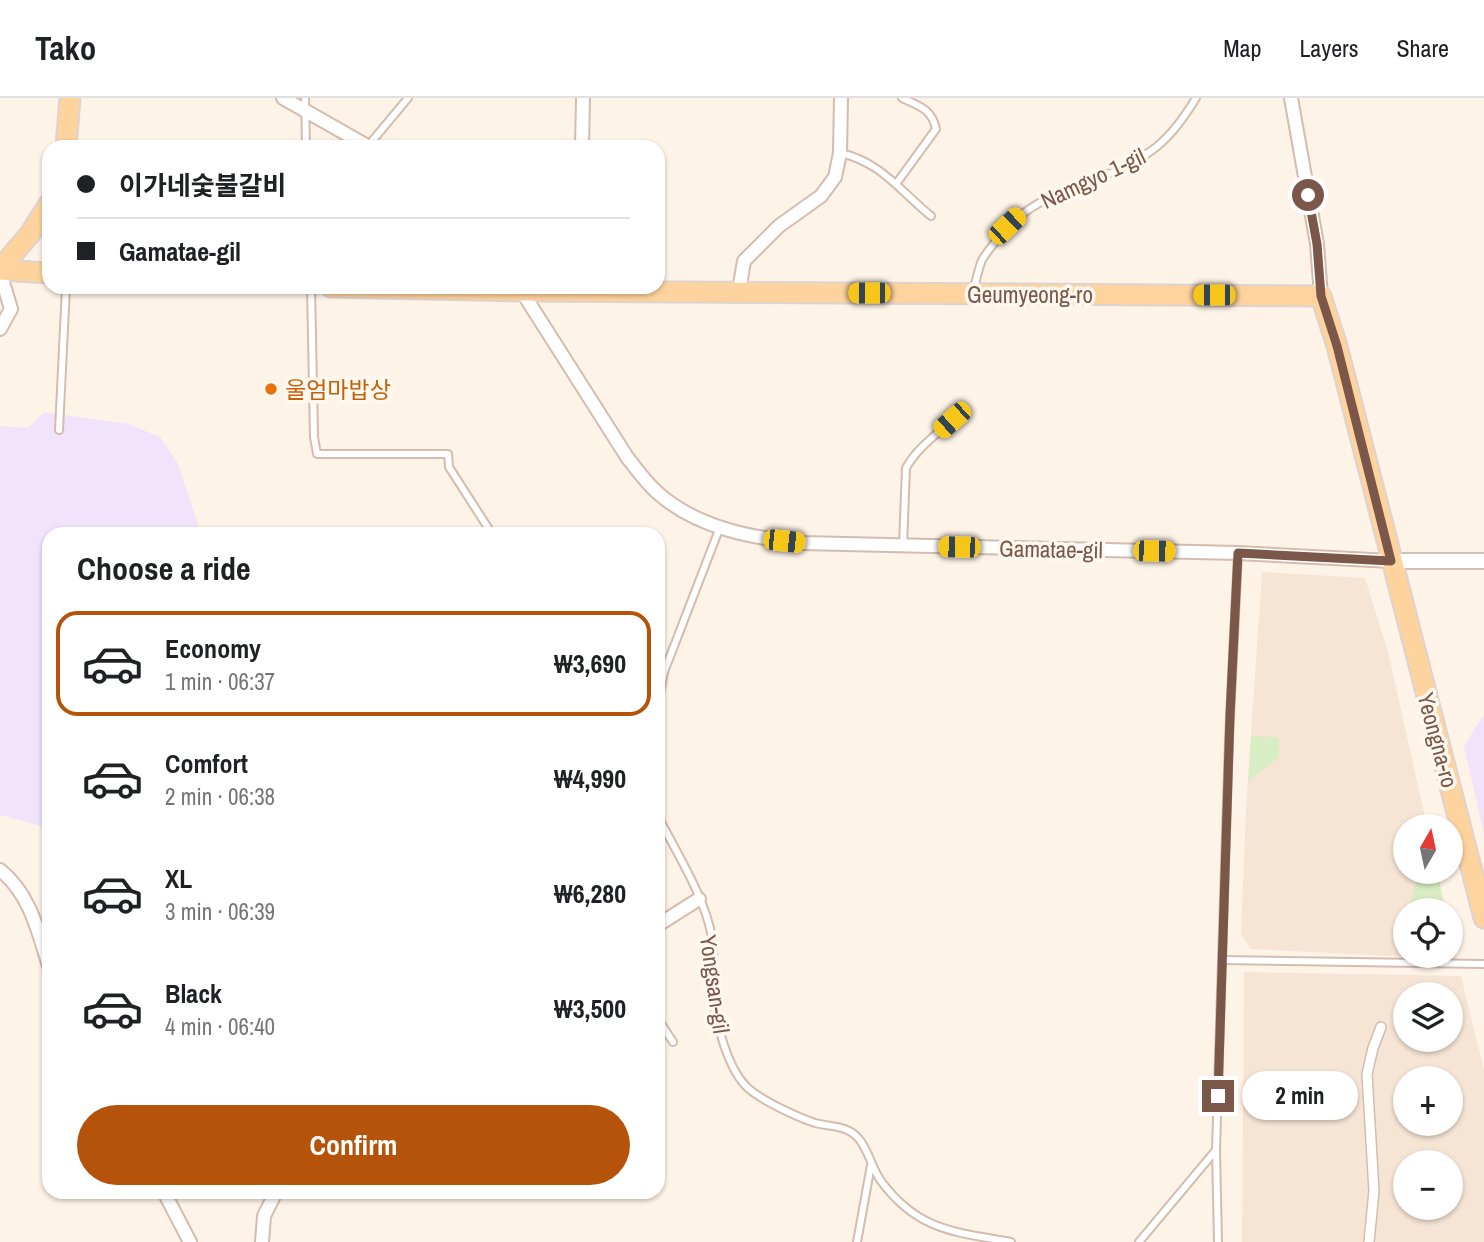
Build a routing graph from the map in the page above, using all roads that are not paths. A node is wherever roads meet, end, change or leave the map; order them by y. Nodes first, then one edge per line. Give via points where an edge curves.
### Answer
1 (69, 98) edge
2 (283, 98) edge
3 (408, 98) edge
4 (583, 98) edge
5 (841, 98) edge
6 (902, 98) edge
7 (1196, 98) edge
8 (1290, 98) edge
9 (305, 105) edge
10 (66, 140) edge
11 (306, 140) edge
12 (358, 140) edge
13 (375, 140) edge
14 (582, 140) edge
15 (840, 153) junction
16 (896, 184) junction
17 (42, 215) edge
18 (931, 216) dead end
19 (0, 271) edge
20 (42, 273) edge
21 (665, 290) edge
22 (739, 291) junction
23 (972, 293) junction
24 (66, 294) edge
25 (311, 294) edge
26 (523, 294) edge
27 (1321, 296) junction
28 (0, 329) edge
29 (952, 420) dead end
30 (59, 430) dead end
31 (488, 527) edge
32 (720, 527) junction
33 (903, 546) junction
34 (1238, 553) junction
35 (1391, 561) junction
36 (1484, 561) edge
37 (665, 669) edge
38 (665, 830) edge
39 (0, 870) edge
40 (699, 899) junction
41 (1484, 918) edge
42 (665, 921) edge
43 (42, 945) edge
44 (1223, 960) junction
45 (1484, 964) edge
46 (1381, 1027) dead end
47 (665, 1030) edge
48 (673, 1042) dead end
49 (1216, 1150) junction
50 (872, 1164) junction
51 (167, 1199) edge
52 (272, 1199) edge
53 (190, 1242) edge
54 (262, 1242) edge
55 (857, 1242) edge
56 (1011, 1242) edge
57 (1139, 1242) edge
58 (1218, 1242) edge
59 (1369, 1242) edge

1 - 10 main road
2 - 9 street
3 - 13 lane
4 - 14 street
5 - 15 street
6 - 16 lane via 933,115 936,129
7 - 23 lane, Namgyo 1-gil via 1170,134 1145,155 1091,182 1059,191 1021,213 983,258
8 - 27 street via 1317,244
9 - 11 lane
9 - 12 street
15 - 16 lane via 865,160
15 - 22 street via 831,185 744,261
16 - 18 lane
17 - 19 main road
19 - 20 main road
19 - 28 street via 11,309
21 - 22 main road, Geumyeong-ro
22 - 23 main road, Geumyeong-ro
23 - 27 main road, Geumyeong-ro
24 - 30 lane
25 - 31 lane via 317,454 447,454 449,467
26 - 32 street, Gamatae-gil via 645,480 671,503
27 - 35 main road, Yeongna-ro
29 - 33 lane via 906,468
32 - 33 street, Gamatae-gil via 767,540
32 - 37 lane
33 - 34 street, Gamatae-gil
34 - 35 street, Gamatae-gil
34 - 44 lane
35 - 36 street
35 - 41 main road, Yeongna-ro
38 - 40 lane, Yongsan-gil
39 - 43 street via 22,892
40 - 42 street
40 - 50 lane, Yongsan-gil via 712,938 713,997 725,1052 748,1089 791,1114 846,1128 859,1138
44 - 45 lane
44 - 49 lane
46 - 59 street via 1367,1074 1374,1191
47 - 48 lane
49 - 57 lane
49 - 58 lane
50 - 55 lane
50 - 56 lane, Yongsan-gil via 901,1206 934,1226
51 - 53 street
52 - 54 street via 264,1216

